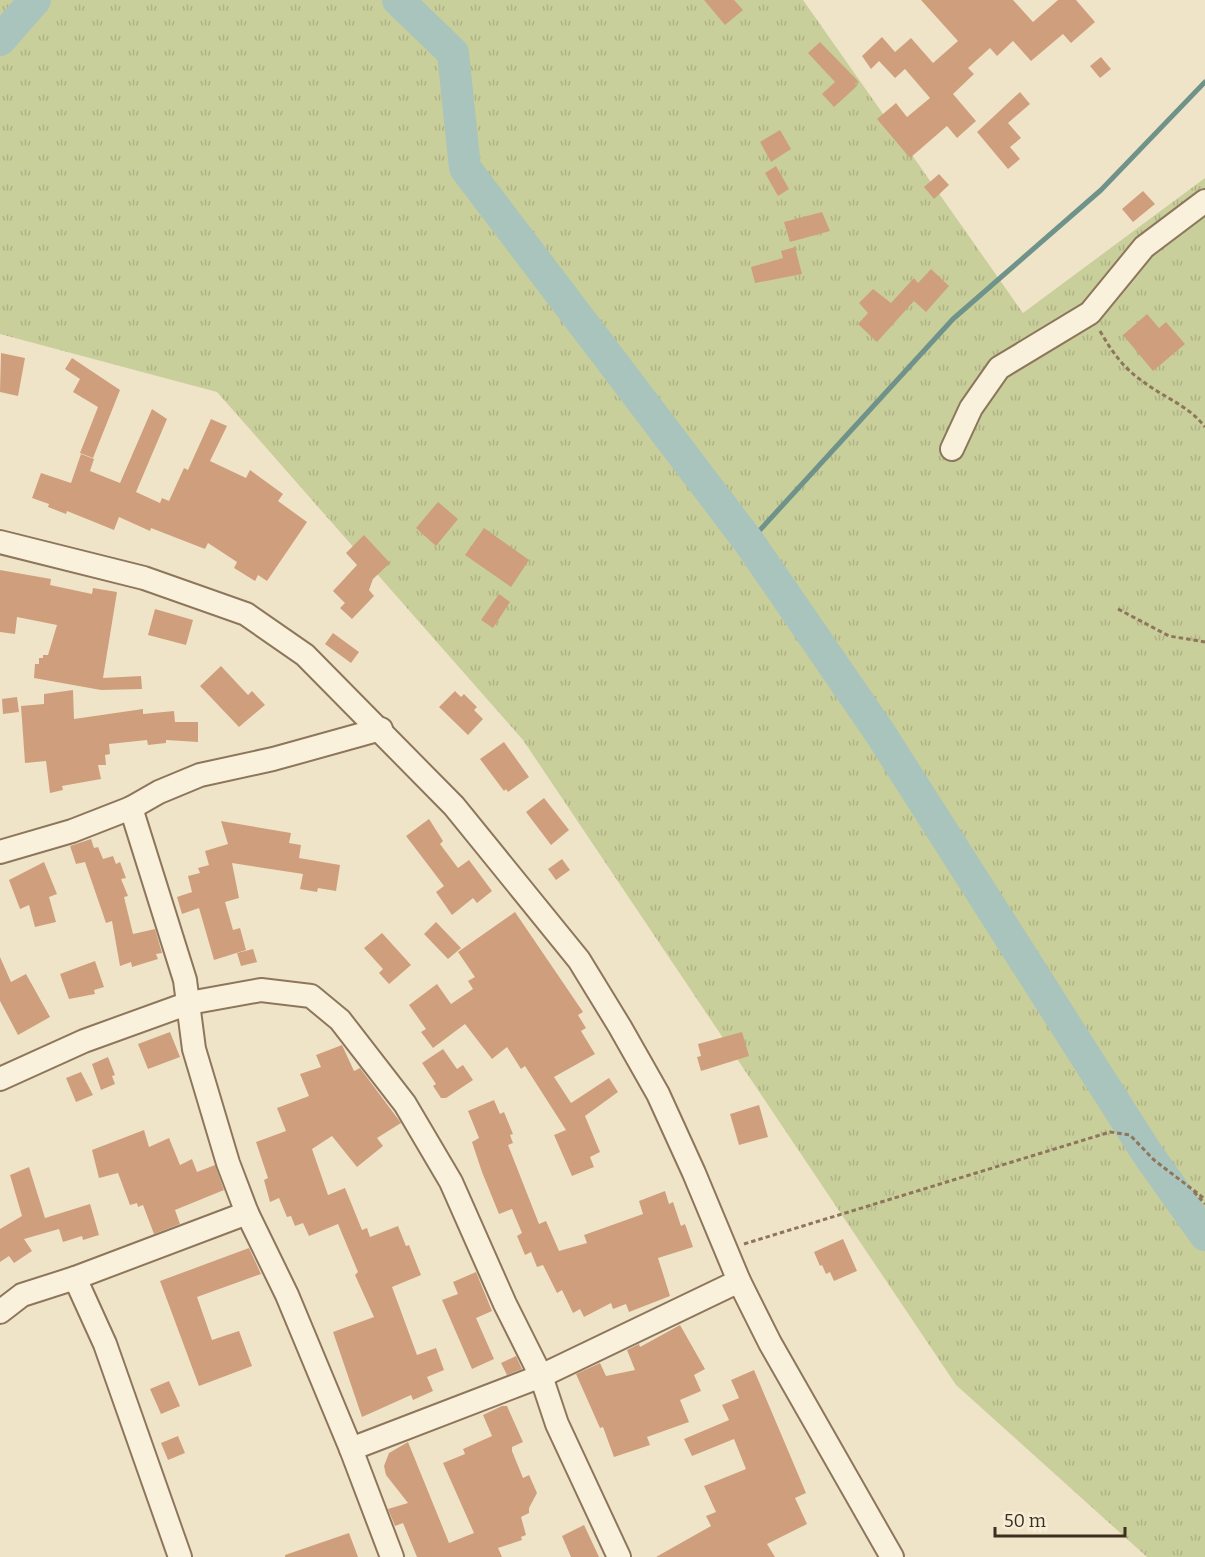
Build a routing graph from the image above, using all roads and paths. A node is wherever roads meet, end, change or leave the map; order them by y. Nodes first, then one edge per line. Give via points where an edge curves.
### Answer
1 (1205, 201) edge
2 (1090, 313) junction
3 (1205, 427) edge
4 (952, 449) dead end
5 (0, 542) edge
6 (1118, 609) dead end
7 (1205, 641) edge
8 (381, 729) junction
9 (131, 808) junction
10 (0, 852) edge
11 (189, 1003) junction
12 (0, 1079) edge
13 (1186, 1184) junction
14 (1205, 1199) edge
15 (1205, 1204) edge
16 (247, 1213) junction
17 (726, 1250) junction
18 (75, 1278) junction
19 (739, 1281) junction
20 (0, 1312) edge
21 (541, 1376) junction
22 (351, 1449) junction
23 (180, 1557) edge
24 (392, 1557) edge
25 (619, 1557) edge
26 (892, 1557) edge

1 - 2 street via 1144,247
2 - 3 path via 1116,360 1144,383 1196,415
2 - 4 street via 999,368 971,408
5 - 8 street via 144,578 246,614 305,655
6 - 7 path via 1169,636
8 - 9 street via 200,775
8 - 17 street via 454,806 579,960 658,1094
9 - 10 street via 72,831
9 - 11 street
11 - 12 street via 84,1041
11 - 16 street via 201,1078
11 - 21 street via 261,990 311,996 340,1020 424,1134 451,1182
13 - 14 path
13 - 15 path
13 - 17 path via 1154,1160 1130,1135 1110,1132
16 - 18 street
16 - 22 street via 287,1295
17 - 19 street
18 - 20 street via 22,1295
18 - 23 street via 105,1344
19 - 21 street
19 - 26 street via 816,1428
21 - 22 street
21 - 25 street via 557,1424
22 - 24 street

